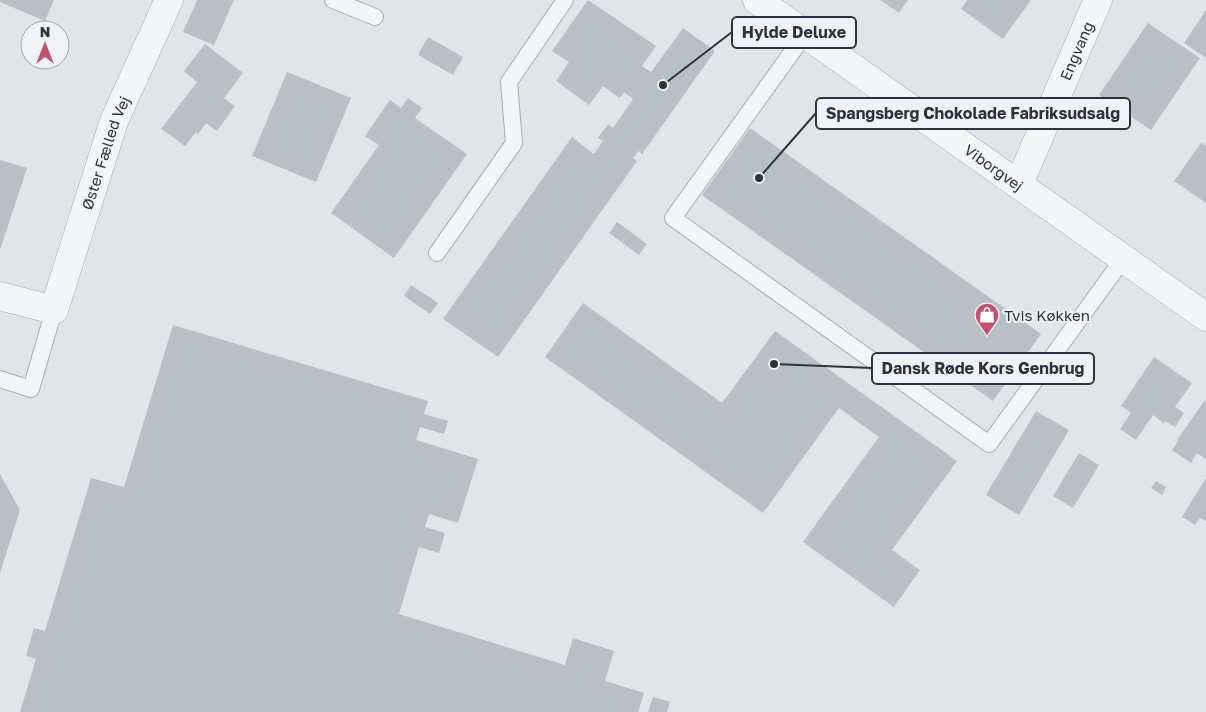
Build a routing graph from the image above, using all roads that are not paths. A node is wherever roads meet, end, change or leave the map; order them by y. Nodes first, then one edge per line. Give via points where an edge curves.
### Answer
1 (169, 0) edge
2 (333, 0) edge
3 (565, 0) edge
4 (757, 0) edge
5 (1098, 0) edge
6 (375, 17) dead end
7 (805, 34) junction
8 (1019, 184) junction
9 (437, 253) dead end
10 (1122, 259) junction
11 (0, 296) edge
12 (54, 310) junction
13 (1206, 317) edge
14 (0, 380) edge

1 - 12 street, Øster Fælled Vej via 114,121
2 - 6 lane
3 - 9 lane via 509,82 514,143
4 - 7 street, Viborgvej
5 - 8 street, Engvang
7 - 8 street, Viborgvej
7 - 10 lane via 673,218 989,444
8 - 10 street, Viborgvej
10 - 13 street, Viborgvej
11 - 12 street
12 - 14 lane, Øster Fælled Vej via 31,389

